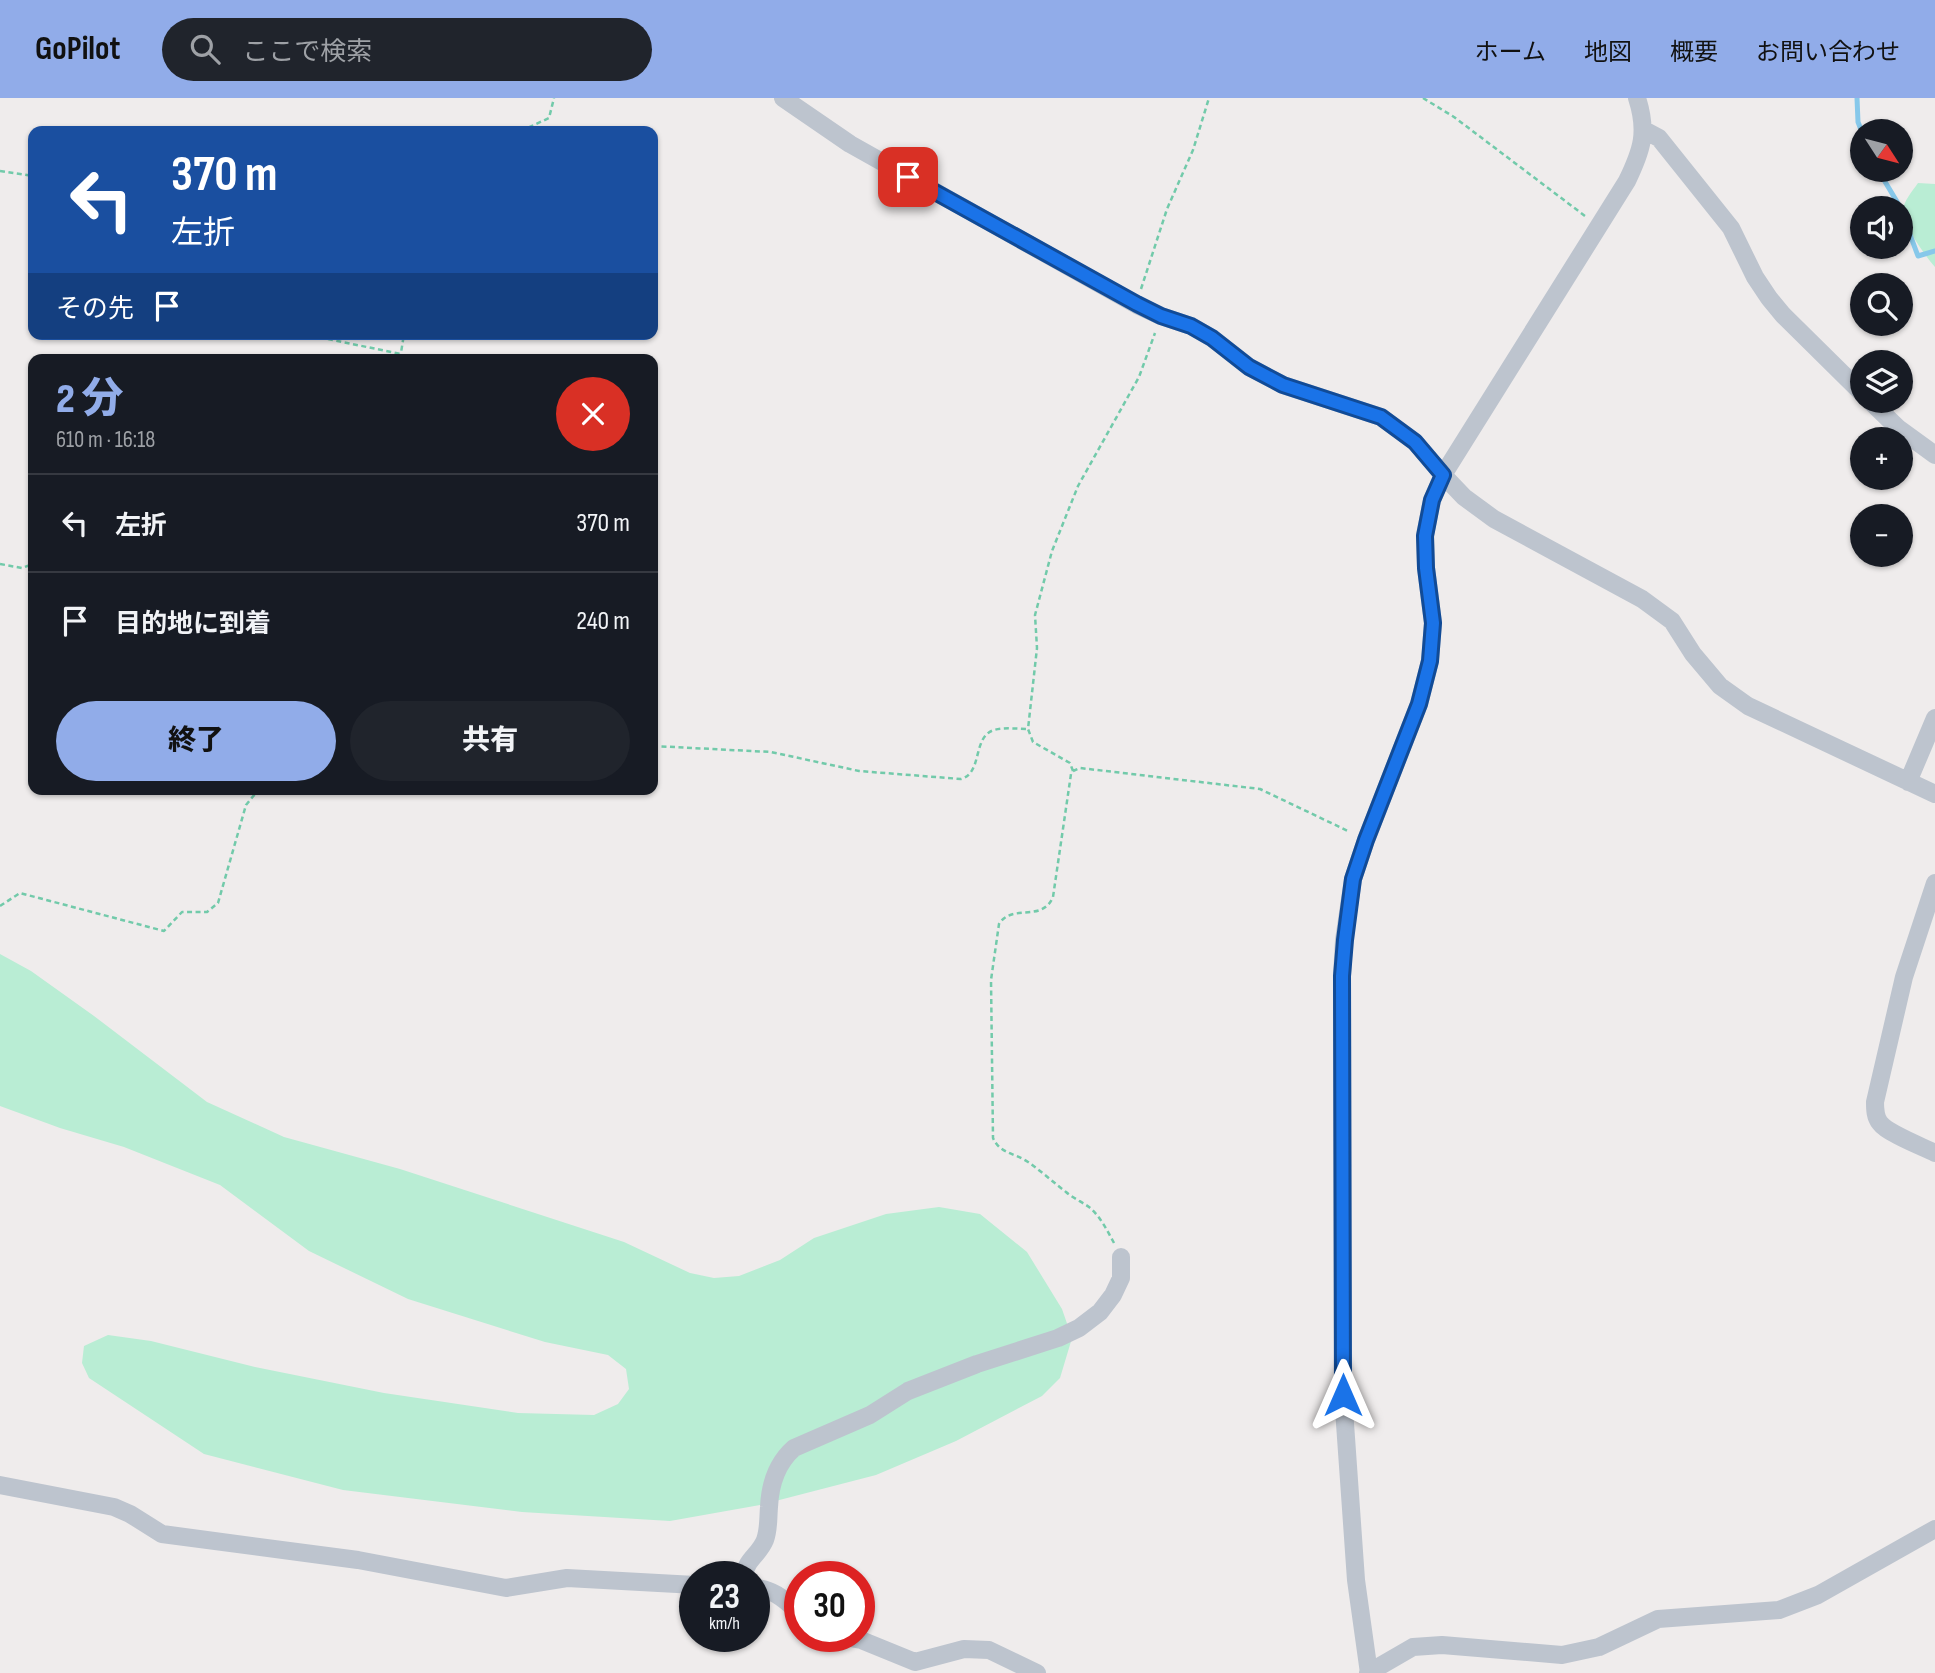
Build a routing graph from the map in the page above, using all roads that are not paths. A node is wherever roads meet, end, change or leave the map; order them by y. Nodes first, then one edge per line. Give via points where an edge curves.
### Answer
1 (783, 98) edge
2 (1637, 98) edge
3 (1644, 130) junction
4 (1850, 381) edge
5 (1882, 413) edge
6 (1935, 456) edge
7 (1443, 475) junction
8 (1935, 718) edge
9 (1908, 782) junction
10 (1935, 794) edge
11 (1935, 883) edge
12 (1935, 1153) edge
13 (1121, 1257) road end
14 (0, 1485) edge
15 (1935, 1529) edge
16 (749, 1561) edge
17 (679, 1584) edge
18 (875, 1646) edge
19 (1038, 1673) edge
20 (1369, 1673) edge

1 - 7 street via 850,144 1137,304 1212,338 1249,367 1283,385 1381,417 1415,442
2 - 3 street
3 - 4 street via 1659,138 1731,228 1769,298
3 - 7 street via 1627,181
5 - 6 street
7 - 9 street via 1494,519 1642,599 1672,621 1720,686 1748,706
7 - 20 street via 1425,536 1433,623 1430,661 1419,704 1353,879 1342,976 1343,1395 1356,1580
8 - 9 street
9 - 10 street
11 - 12 street via 1904,977 1875,1113 1887,1130
13 - 16 street via 1121,1278 1113,1295 1079,1328 908,1391 870,1415 794,1448 770,1487 768,1531
14 - 17 street via 114,1507 162,1534 358,1560 506,1588 566,1578
15 - 20 street via 1818,1595 1779,1610 1658,1619 1599,1647 1562,1655 1442,1645 1413,1647
18 - 19 street via 915,1662 964,1649 989,1650

